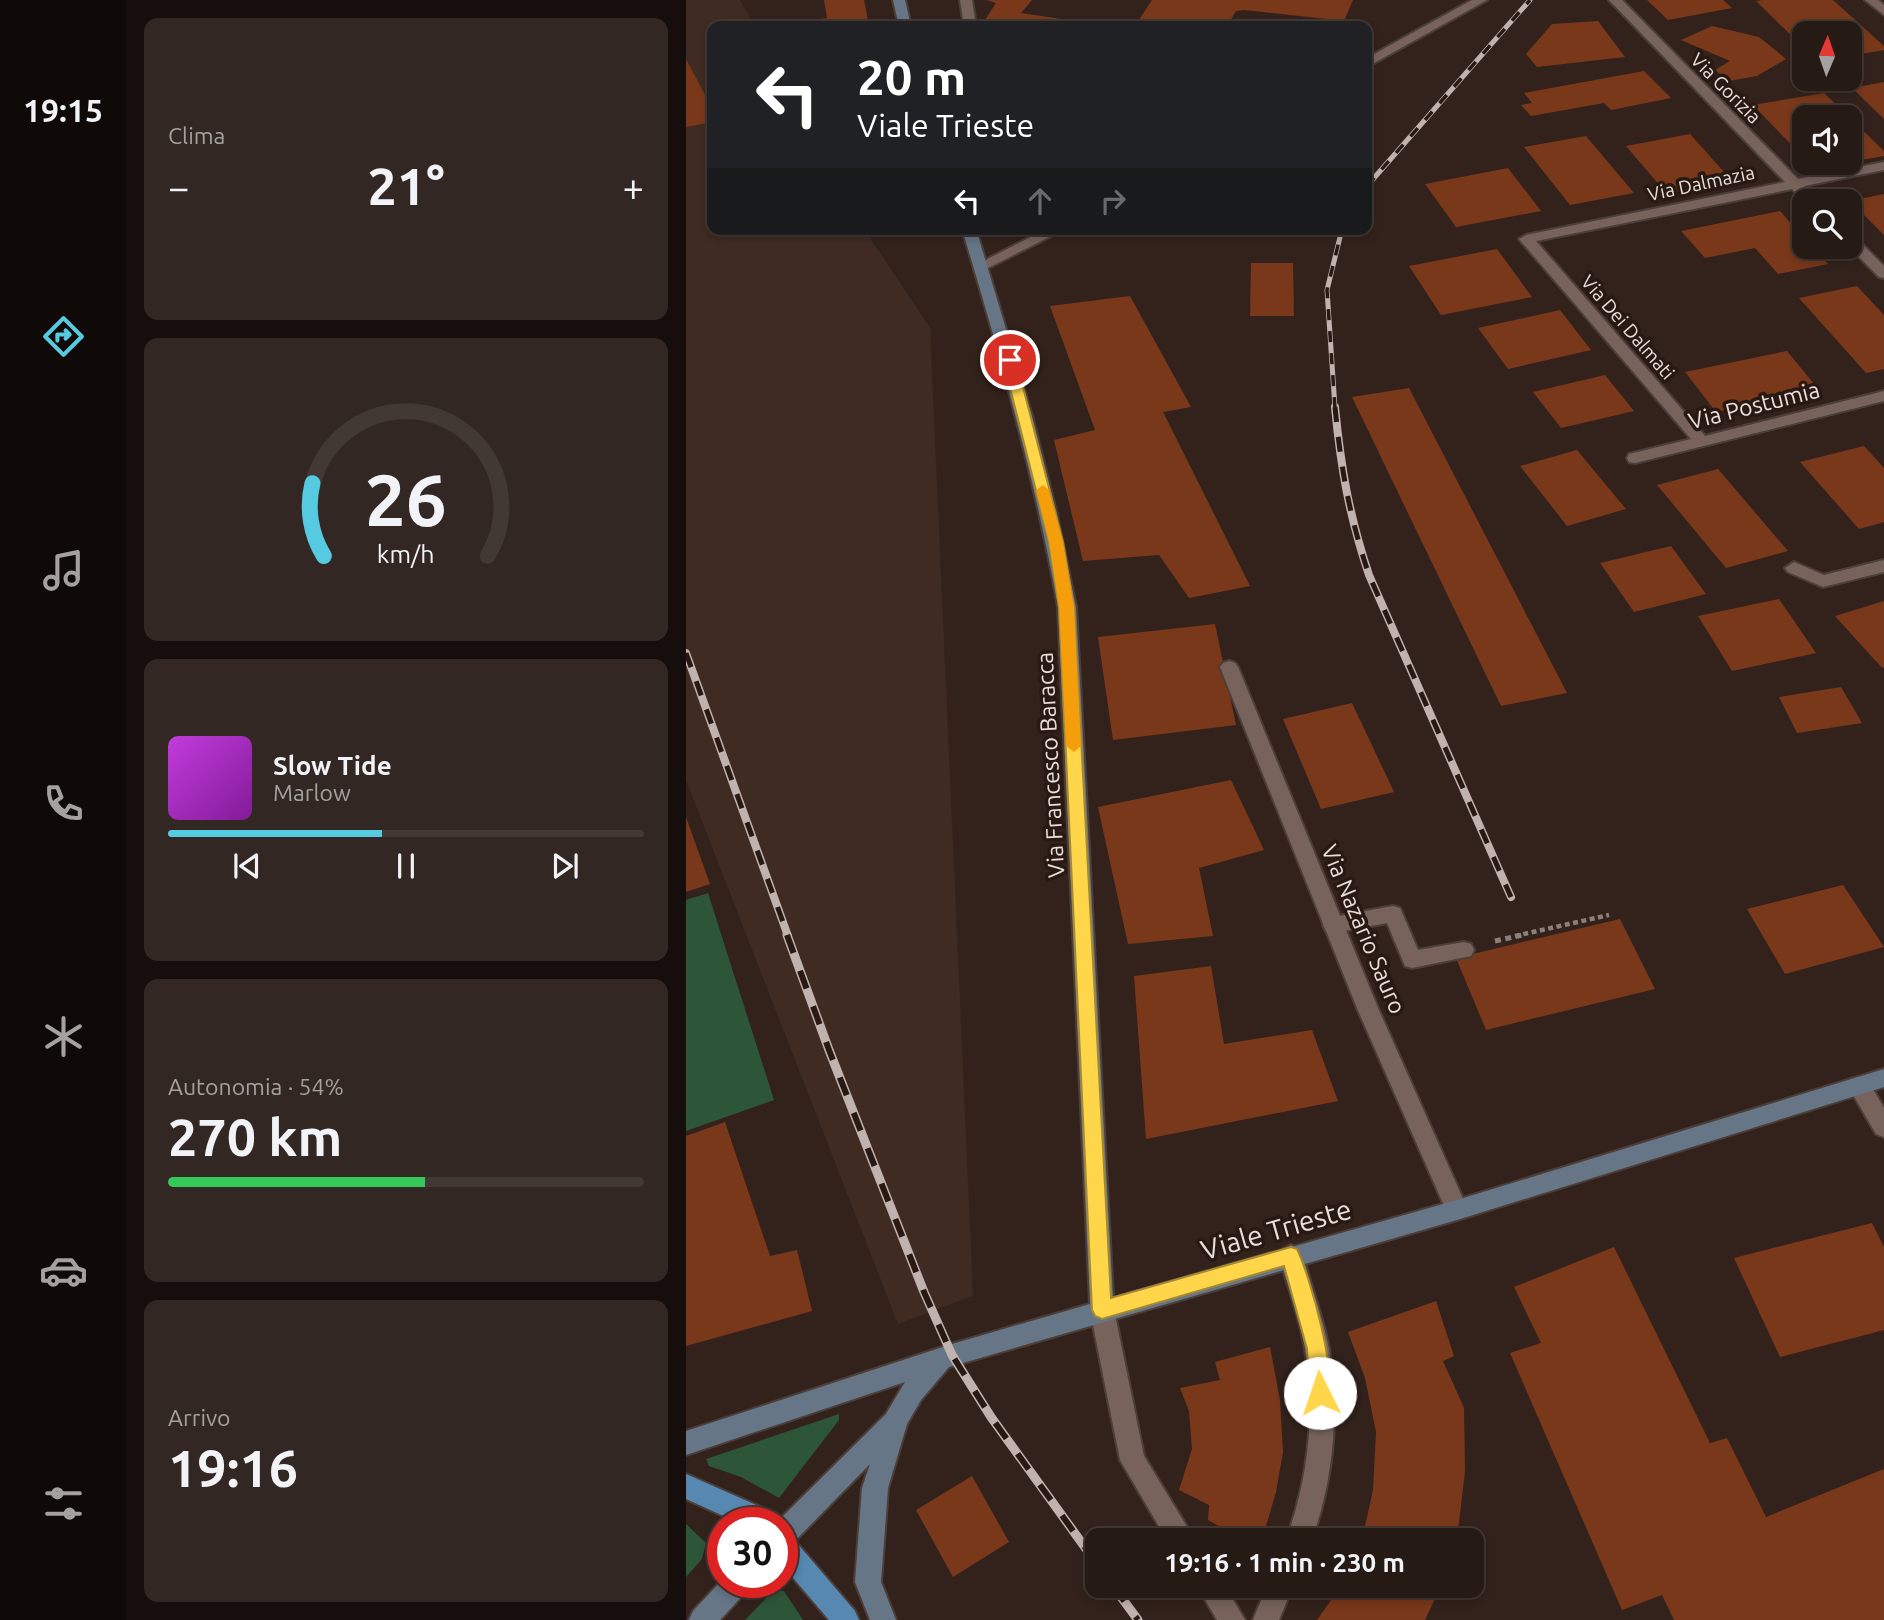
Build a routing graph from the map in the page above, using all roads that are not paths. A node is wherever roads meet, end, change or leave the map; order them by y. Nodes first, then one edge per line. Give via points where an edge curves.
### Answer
1 (899, 0) edge
2 (966, 0) edge
3 (1481, 0) edge
4 (1615, 0) edge
5 (1871, 0) edge
6 (1884, 10) edge
7 (904, 21) edge
8 (969, 21) edge
9 (1372, 60) edge
10 (1884, 166) edge
11 (1793, 184) junction
12 (1798, 189) edge
13 (971, 235) edge
14 (1021, 235) edge
15 (1046, 235) edge
16 (1526, 239) joint
17 (1862, 252) edge
18 (1006, 255) junction
19 (981, 266) junction
20 (1884, 274) edge
21 (1884, 396) edge
22 (1701, 441) junction
23 (1635, 458) dead end
24 (1884, 566) edge
25 (1794, 568) dead end
26 (1229, 667) dead end
27 (1333, 925) junction
28 (1464, 950) road end
29 (1884, 1078) edge
30 (1859, 1086) junction
31 (1884, 1127) edge
32 (1457, 1210) junction
33 (1291, 1256) junction
34 (1102, 1310) junction
35 (942, 1358) junction
36 (896, 1420) junction
37 (686, 1443) edge
38 (686, 1486) edge
39 (732, 1507) edge
40 (798, 1520) edge
41 (1174, 1528) edge
42 (1304, 1528) edge
43 (798, 1564) edge
44 (723, 1598) edge
45 (1218, 1598) edge
46 (1275, 1598) edge
47 (702, 1620) edge
48 (846, 1620) edge
49 (883, 1620) edge
50 (1232, 1620) edge
51 (1266, 1620) edge

1 - 7 main road
2 - 8 street
3 - 9 street
4 - 11 street, Via Gorizia
5 - 6 street
10 - 11 street, Via Dalmazia
11 - 12 street, Via Gorizia
11 - 16 street, Via Dalmazia
13 - 19 main road, Via Francesco Baracca
14 - 18 street
15 - 18 street
16 - 22 street, Via Dei Dalmati
17 - 20 street
18 - 19 street
19 - 34 main road, Via Francesco Baracca via 1056,542 1067,607
21 - 22 street, Via Postumia
22 - 23 street, Via Postumia
24 - 25 street via 1824,581
26 - 27 street, Via Nazario Sauro
27 - 28 street via 1393,914 1412,960
27 - 32 street, Via Nazario Sauro
29 - 30 main road, Viale Trieste
30 - 31 street
30 - 32 main road, Viale Trieste
32 - 33 main road, Viale Trieste
33 - 34 main road, Viale Trieste
33 - 42 street via 1317,1349 1323,1437
34 - 35 main road, Viale Trieste
34 - 41 street via 1132,1460
35 - 36 main road via 912,1392
35 - 37 main road, Viale Trieste
36 - 40 main road
36 - 49 main road via 875,1488 868,1582
38 - 39 main road
43 - 48 main road
44 - 47 main road
45 - 50 street
46 - 51 street

